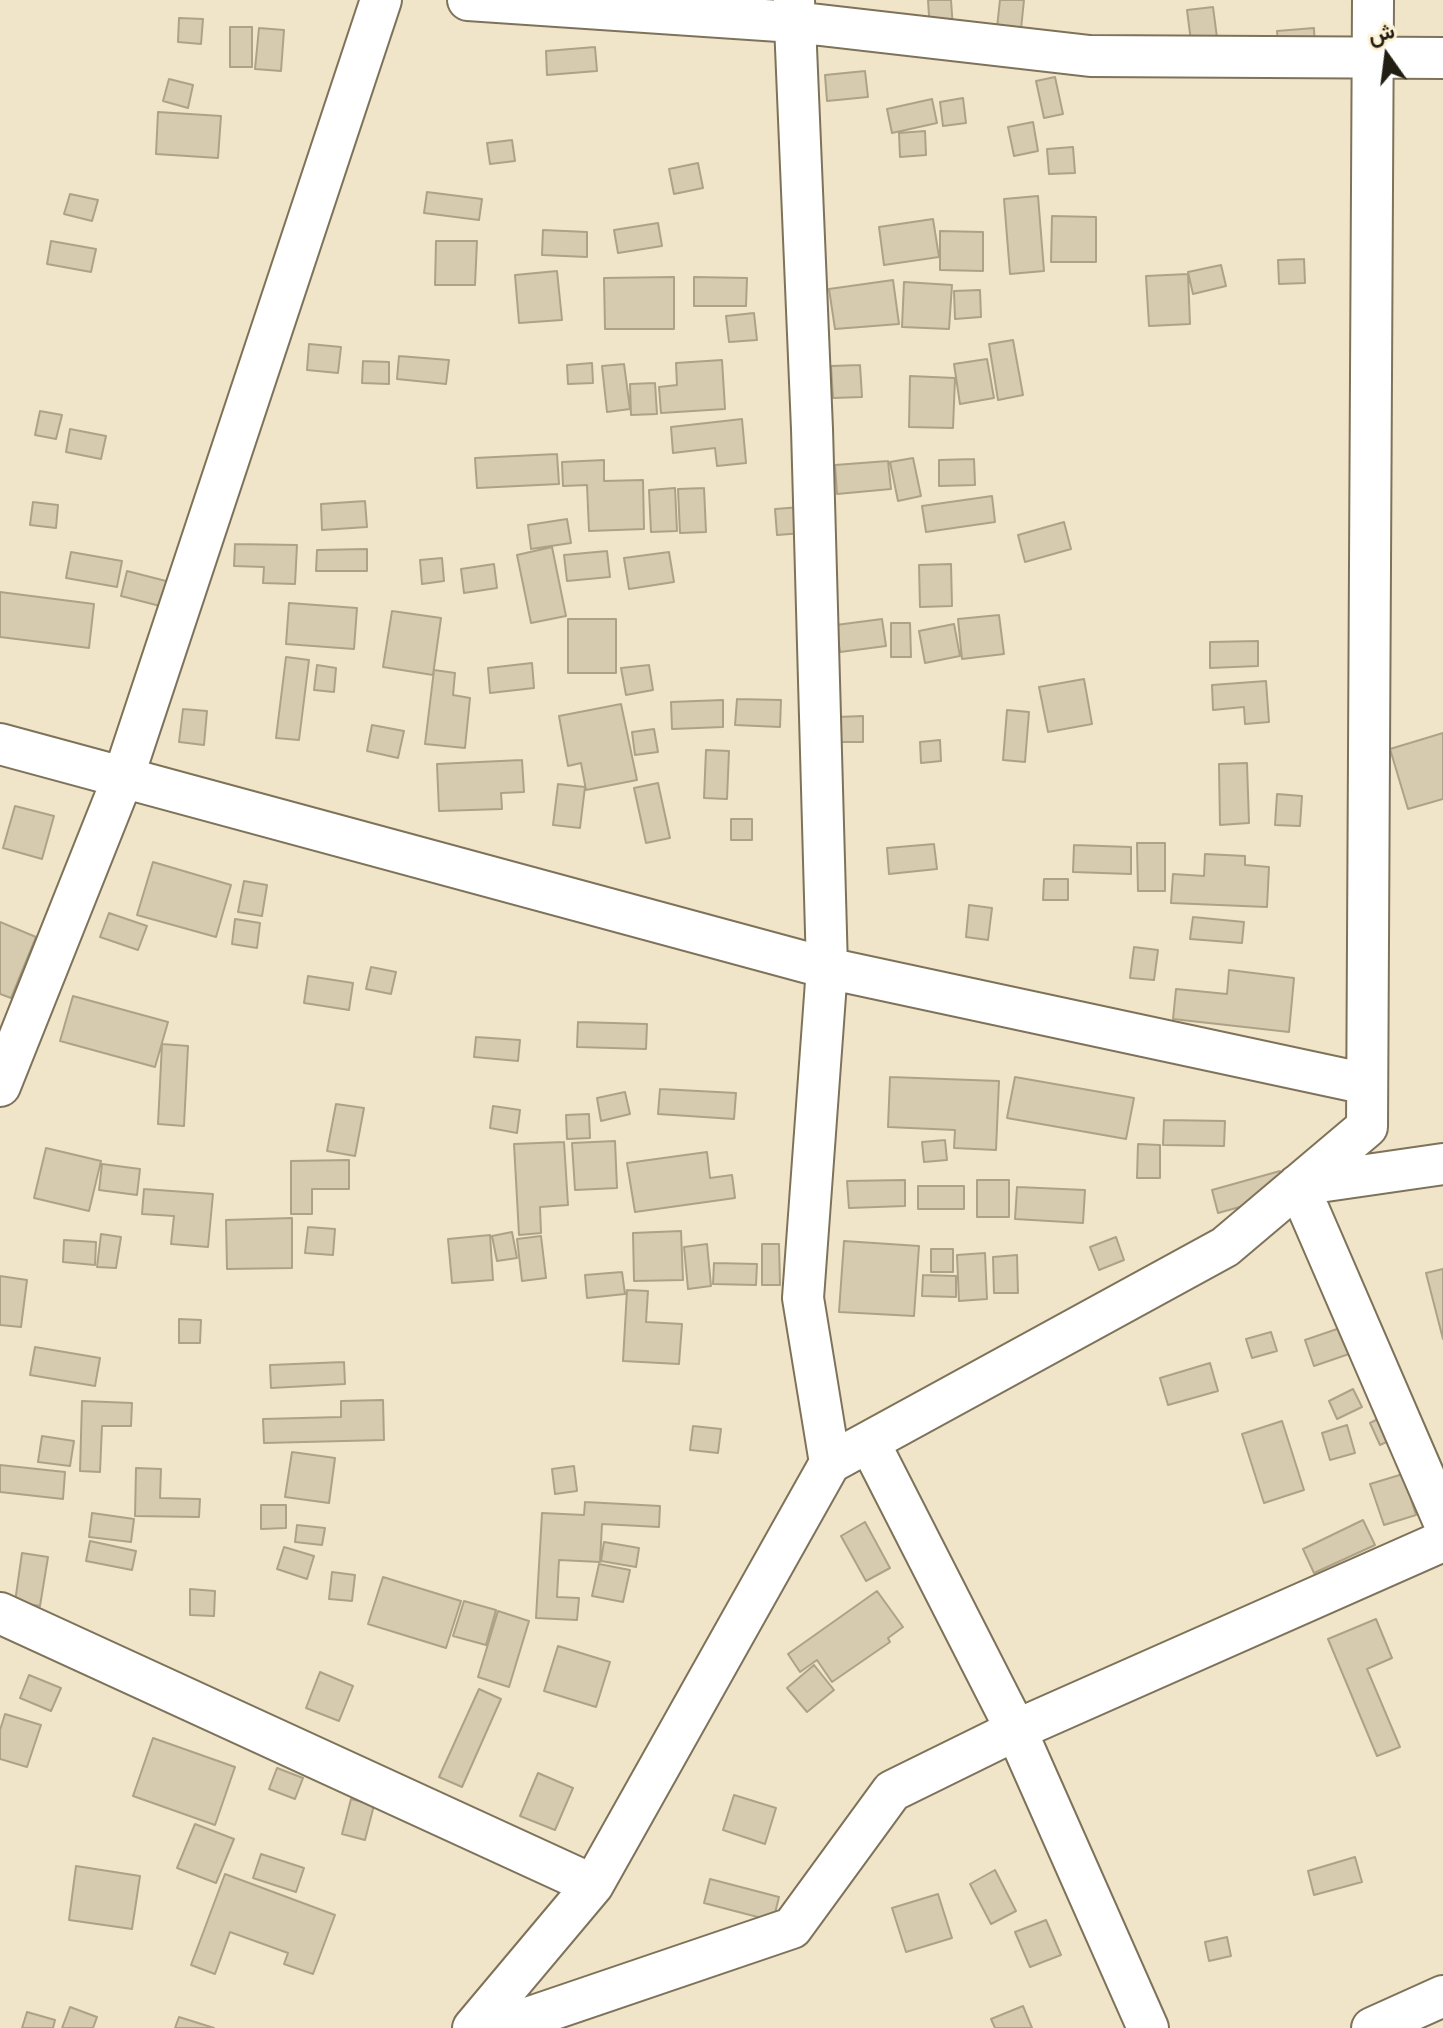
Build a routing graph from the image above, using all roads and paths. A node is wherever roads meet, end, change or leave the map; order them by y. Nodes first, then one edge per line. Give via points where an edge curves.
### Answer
1 (381, 0) edge
2 (468, 0) edge
3 (1373, 0) edge
4 (794, 11) edge
5 (1373, 58) junction
6 (1443, 58) edge
7 (0, 744) edge
8 (124, 775) junction
9 (827, 968) junction
10 (1367, 1084) junction
11 (0, 1086) edge
12 (1443, 1164) edge
13 (1298, 1185) junction
14 (869, 1442) junction
15 (830, 1463) junction
16 (1443, 1520) edge
17 (1443, 1541) edge
18 (0, 1613) edge
19 (1016, 1730) junction
20 (593, 1885) junction
21 (516, 1978) junction
22 (1443, 1996) edge
23 (541, 2021) edge
24 (473, 2028) edge
25 (498, 2028) edge
26 (1148, 2028) edge
27 (1372, 2028) edge

1 - 8 street
2 - 4 street
3 - 5 street
4 - 5 street via 1090,56
4 - 9 street
5 - 6 street
5 - 10 street
7 - 8 street
8 - 9 street
8 - 11 street
9 - 10 street
9 - 15 street via 803,1298
10 - 13 street via 1367,1127
12 - 13 street
13 - 14 street via 1225,1247
13 - 16 street
14 - 15 street
14 - 19 street
15 - 20 street
17 - 19 street
18 - 20 street
19 - 23 street via 892,1791 792,1928
19 - 26 street
20 - 21 street
21 - 23 street
21 - 24 street
22 - 27 street
23 - 25 street

